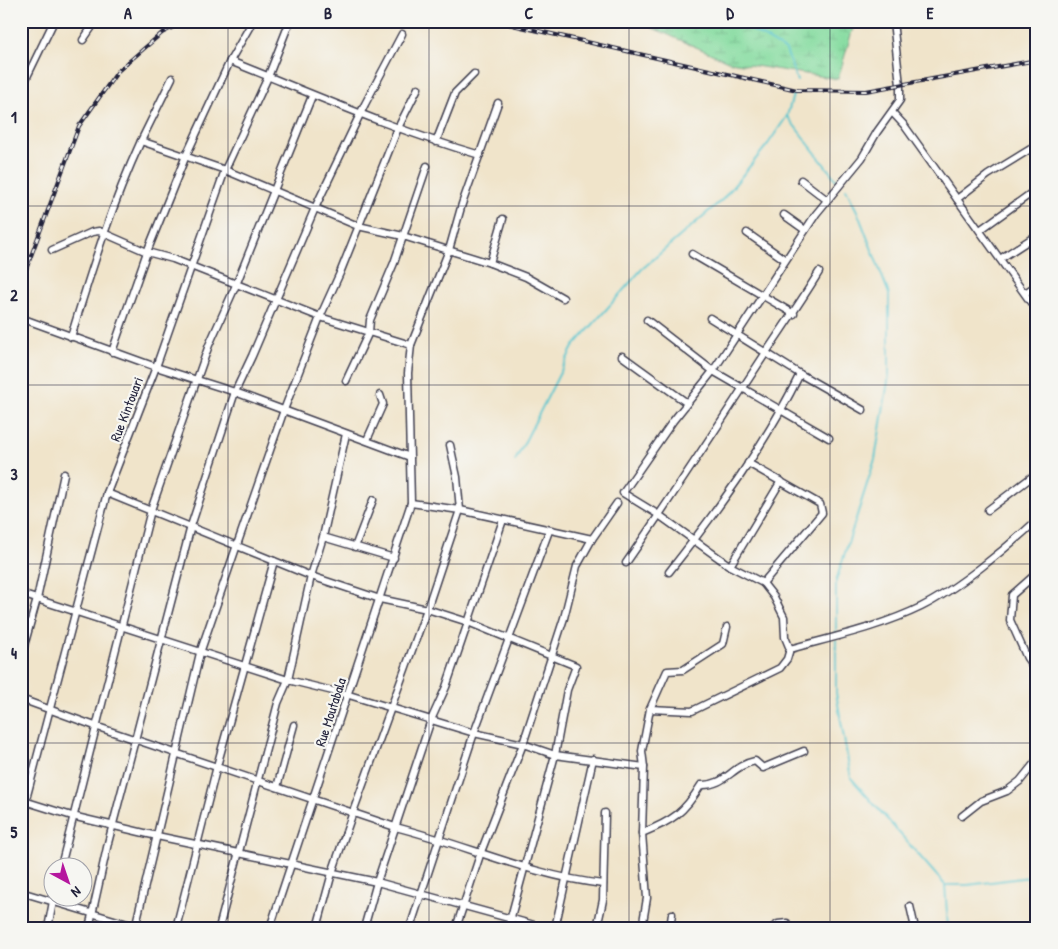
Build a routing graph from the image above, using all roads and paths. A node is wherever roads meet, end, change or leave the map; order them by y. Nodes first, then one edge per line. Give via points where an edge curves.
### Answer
1 (54, 21) edge
2 (96, 21) edge
3 (290, 21) edge
4 (893, 21) edge
5 (250, 26) dead end
6 (402, 34) dead end
7 (83, 40) dead end
8 (230, 61) junction
9 (474, 74) dead end
10 (268, 77) junction
11 (172, 78) dead end
12 (418, 88) dead end
13 (21, 89) edge
14 (312, 96) junction
15 (498, 103) dead end
16 (892, 112) junction
17 (360, 114) junction
18 (398, 128) junction
19 (141, 141) junction
20 (436, 142) junction
21 (1037, 145) edge
22 (480, 155) junction
23 (185, 158) junction
24 (427, 166) dead end
25 (225, 170) junction
26 (801, 180) dead end
27 (1037, 189) edge
28 (274, 192) junction
29 (957, 199) junction
30 (827, 200) junction
31 (315, 208) junction
32 (784, 215) dead end
33 (503, 219) dead end
34 (358, 226) junction
35 (805, 230) junction
36 (980, 230) junction
37 (747, 233) dead end
38 (105, 234) junction
39 (1037, 235) edge
40 (403, 236) junction
41 (52, 250) dead end
42 (449, 250) junction
43 (147, 252) junction
44 (692, 254) dead end
45 (784, 259) junction
46 (1000, 259) junction
47 (490, 263) junction
48 (191, 266) junction
49 (819, 272) dead end
50 (1037, 285) edge
51 (236, 286) junction
52 (1025, 293) junction
53 (762, 296) junction
54 (563, 298) dead end
55 (277, 300) junction
56 (1037, 311) edge
57 (794, 314) junction
58 (320, 317) junction
59 (21, 318) edge
60 (710, 318) dead end
61 (647, 320) dead end
62 (369, 332) junction
63 (737, 334) junction
64 (71, 337) junction
65 (411, 346) junction
66 (112, 352) junction
67 (766, 353) junction
68 (622, 356) dead end
69 (156, 368) junction
70 (713, 371) junction
71 (800, 374) junction
72 (196, 381) junction
73 (346, 381) dead end
74 (744, 389) junction
75 (234, 392) junction
76 (380, 395) dead end
77 (686, 403) junction
78 (284, 410) junction
79 (863, 410) dead end
80 (781, 411) junction
81 (346, 434) junction
82 (829, 438) dead end
83 (367, 440) junction
84 (450, 445) dead end
85 (410, 457) junction
86 (748, 463) junction
87 (1037, 473) edge
88 (64, 474) dead end
89 (781, 481) junction
90 (107, 493) junction
91 (373, 500) dead end
92 (411, 502) junction
93 (617, 503) dead end
94 (151, 510) junction
95 (460, 510) junction
96 (988, 510) dead end
97 (659, 515) junction
98 (502, 520) junction
99 (1037, 520) edge
100 (190, 526) junction
101 (549, 531) junction
102 (323, 537) junction
103 (592, 539) junction
104 (694, 540) junction
105 (236, 545) junction
106 (355, 547) junction
107 (394, 558) junction
108 (274, 561) junction
109 (626, 563) dead end
110 (730, 566) junction
111 (669, 572) dead end
112 (1037, 573) edge
113 (311, 576) junction
114 (763, 583) junction
115 (21, 594) edge
116 (380, 598) junction
117 (37, 599) junction
118 (427, 609) junction
119 (75, 612) junction
120 (468, 622) junction
121 (727, 627) dead end
122 (120, 628) junction
123 (162, 641) junction
124 (510, 641) junction
125 (790, 649) junction
126 (200, 653) junction
127 (21, 657) edge
128 (552, 657) junction
129 (246, 667) junction
130 (1037, 672) edge
131 (288, 680) junction
132 (349, 695) junction
133 (21, 699) edge
134 (50, 708) junction
135 (390, 708) junction
136 (650, 709) junction
137 (431, 720) junction
138 (294, 725) dead end
139 (95, 726) junction
140 (474, 733) junction
141 (136, 739) junction
142 (523, 744) junction
143 (804, 751) dead end
144 (176, 752) junction
145 (555, 756) junction
146 (593, 759) junction
147 (1037, 760) edge
148 (217, 766) junction
149 (644, 767) junction
150 (257, 780) junction
151 (277, 787) junction
152 (314, 799) junction
153 (23, 801) edge
154 (352, 812) junction
155 (605, 813) dead end
156 (72, 816) junction
157 (962, 816) dead end
158 (21, 818) edge
159 (113, 825) junction
160 (395, 827) junction
161 (642, 833) junction
162 (157, 836) junction
163 (440, 838) junction
164 (198, 843) junction
165 (239, 852) junction
166 (481, 852) junction
167 (63, 856) edge
168 (292, 864) junction
169 (525, 868) junction
170 (332, 873) junction
171 (567, 880) junction
172 (377, 882) junction
173 (603, 884) junction
174 (21, 892) edge
175 (422, 893) junction
176 (42, 897) edge
177 (463, 904) junction
178 (52, 906) edge
179 (70, 906) edge
180 (910, 906) dead end
181 (92, 914) junction
182 (672, 914) dead end
183 (511, 918) junction
184 (787, 923) dead end
185 (137, 927) edge
186 (48, 928) edge
187 (89, 928) edge
188 (176, 928) edge
189 (219, 928) edge
190 (270, 928) edge
191 (317, 928) edge
192 (364, 928) edge
193 (410, 928) edge
194 (456, 928) edge
195 (508, 928) edge
196 (545, 928) edge
197 (555, 928) edge
198 (597, 928) edge
199 (642, 928) edge
200 (670, 928) edge
201 (772, 928) edge
202 (915, 928) edge

1 - 13 street
2 - 7 street
3 - 10 street, Rue Kintouari
4 - 16 street via 900,100
5 - 8 street
6 - 17 street
8 - 10 street
8 - 23 street
9 - 20 street via 455,93
10 - 14 street
10 - 25 street, Rue Kintouari
11 - 19 street
12 - 18 street
14 - 17 street
14 - 28 street
15 - 22 street, Rue Moutabala
16 - 29 street
16 - 30 street via 862,158
17 - 18 street
17 - 31 street
18 - 20 street
18 - 34 street
19 - 23 street
19 - 38 street
20 - 22 street
21 - 29 street via 988,174
22 - 42 street, Rue Moutabala
23 - 25 street
23 - 43 street
24 - 40 street
25 - 28 street
25 - 48 street, Rue Kintouari
26 - 30 street
27 - 36 street
28 - 31 street
28 - 51 street
29 - 36 street
30 - 35 street
31 - 34 street
31 - 55 street
32 - 35 street
33 - 47 street
34 - 40 street
34 - 58 street
35 - 45 street
36 - 46 street
37 - 45 street
38 - 41 street via 95,231
38 - 43 street
38 - 64 street
39 - 46 street
40 - 42 street
40 - 62 street via 370,320
42 - 47 street
42 - 65 street, Rue Moutabala
43 - 48 street
43 - 66 street
44 - 53 street
45 - 53 street
46 - 52 street
47 - 54 street via 526,277
48 - 51 street
48 - 69 street, Rue Kintouari
49 - 57 street
50 - 52 street
51 - 55 street
51 - 72 street
52 - 56 street
53 - 57 street
53 - 63 street
55 - 58 street
55 - 75 street
57 - 67 street
58 - 62 street
58 - 78 street
59 - 64 street
60 - 63 street
61 - 70 street
62 - 65 street
62 - 73 street
63 - 67 street
63 - 70 street
64 - 66 street
65 - 85 street, Rue Moutabala via 408,373
66 - 69 street
67 - 71 street
67 - 74 street
68 - 77 street
69 - 72 street
69 - 90 street, Rue Kintouari
70 - 74 street
70 - 77 street
71 - 79 street
71 - 80 street
72 - 75 street
72 - 94 street
74 - 80 street
74 - 97 street
75 - 78 street
75 - 100 street
76 - 83 street via 383,404
77 - 97 street via 624,493
78 - 81 street
78 - 105 street
80 - 82 street
80 - 86 street
81 - 83 street
81 - 102 street
83 - 85 street
84 - 95 street
85 - 92 street, Rue Moutabala
86 - 89 street
86 - 104 street
87 - 96 street
88 - 117 street
89 - 110 street
89 - 114 street via 820,504 822,513
90 - 94 street
90 - 119 street, Rue Kintouari
91 - 106 street
92 - 95 street
92 - 107 street, Rue Moutabala
93 - 103 street
94 - 100 street
94 - 122 street
95 - 98 street
95 - 118 street
97 - 104 street
97 - 109 street
98 - 101 street
98 - 120 street
99 - 125 street via 1017,538 920,607
100 - 105 street
100 - 123 street
101 - 103 street
101 - 124 street
102 - 106 street
102 - 113 street
103 - 128 street via 577,566
104 - 110 street
104 - 111 street
105 - 108 street
105 - 126 street
106 - 107 street
107 - 116 street, Rue Moutabala
108 - 113 street
108 - 129 street
110 - 114 street
112 - 130 street via 1012,596 1010,620
113 - 116 street
113 - 131 street
114 - 125 street via 782,611
115 - 117 street
116 - 118 street
116 - 132 street, Rue Moutabala
117 - 119 street
117 - 127 street
118 - 120 street
118 - 135 street
119 - 122 street
119 - 134 street, Rue Kintouari
120 - 124 street
120 - 137 street
121 - 136 street via 723,644 682,670 667,671
122 - 123 street
122 - 139 street
123 - 126 street
123 - 141 street
124 - 128 street
124 - 140 street
125 - 136 street via 780,668 698,708 684,711
126 - 129 street
126 - 144 street
128 - 142 street
128 - 145 street via 576,666 567,690
129 - 131 street
129 - 148 street
131 - 132 street
131 - 150 street via 278,703
132 - 135 street
132 - 152 street, Rue Moutabala
133 - 134 street
134 - 139 street
134 - 153 street, Rue Kintouari
135 - 137 street
135 - 154 street
136 - 149 street via 642,751
137 - 140 street
137 - 160 street
138 - 151 street
139 - 141 street
139 - 156 street
140 - 142 street
140 - 163 street
141 - 144 street
141 - 159 street
142 - 145 street
142 - 166 street
143 - 161 street via 763,768 755,761 743,764 718,784 701,785 683,810 668,823
144 - 148 street
144 - 162 street
145 - 146 street
145 - 169 street
146 - 149 street
146 - 171 street
147 - 157 street via 1020,781 981,801
148 - 150 street
148 - 164 street
149 - 161 street
150 - 151 street
150 - 165 street
151 - 152 street
152 - 154 street
152 - 168 street, Rue Moutabala
153 - 156 street
153 - 158 street, Rue Kintouari
154 - 160 street
154 - 170 street
155 - 173 street
156 - 159 street
156 - 167 street
159 - 162 street
159 - 181 street
160 - 163 street
160 - 172 street
161 - 199 street via 647,898
162 - 164 street
162 - 185 street
163 - 166 street
163 - 175 street
164 - 165 street
164 - 188 street
165 - 168 street
165 - 189 street
166 - 169 street
166 - 177 street
168 - 170 street
168 - 190 street, Rue Moutabala
169 - 171 street
169 - 183 street
170 - 172 street
170 - 191 street
171 - 173 street
171 - 197 street
172 - 175 street
172 - 192 street
173 - 198 street
174 - 176 street
175 - 177 street
175 - 193 street
177 - 183 street
177 - 194 street
178 - 186 street
179 - 181 street
180 - 202 street
181 - 185 street
181 - 187 street
182 - 200 street
183 - 195 street
183 - 196 street
184 - 201 street

